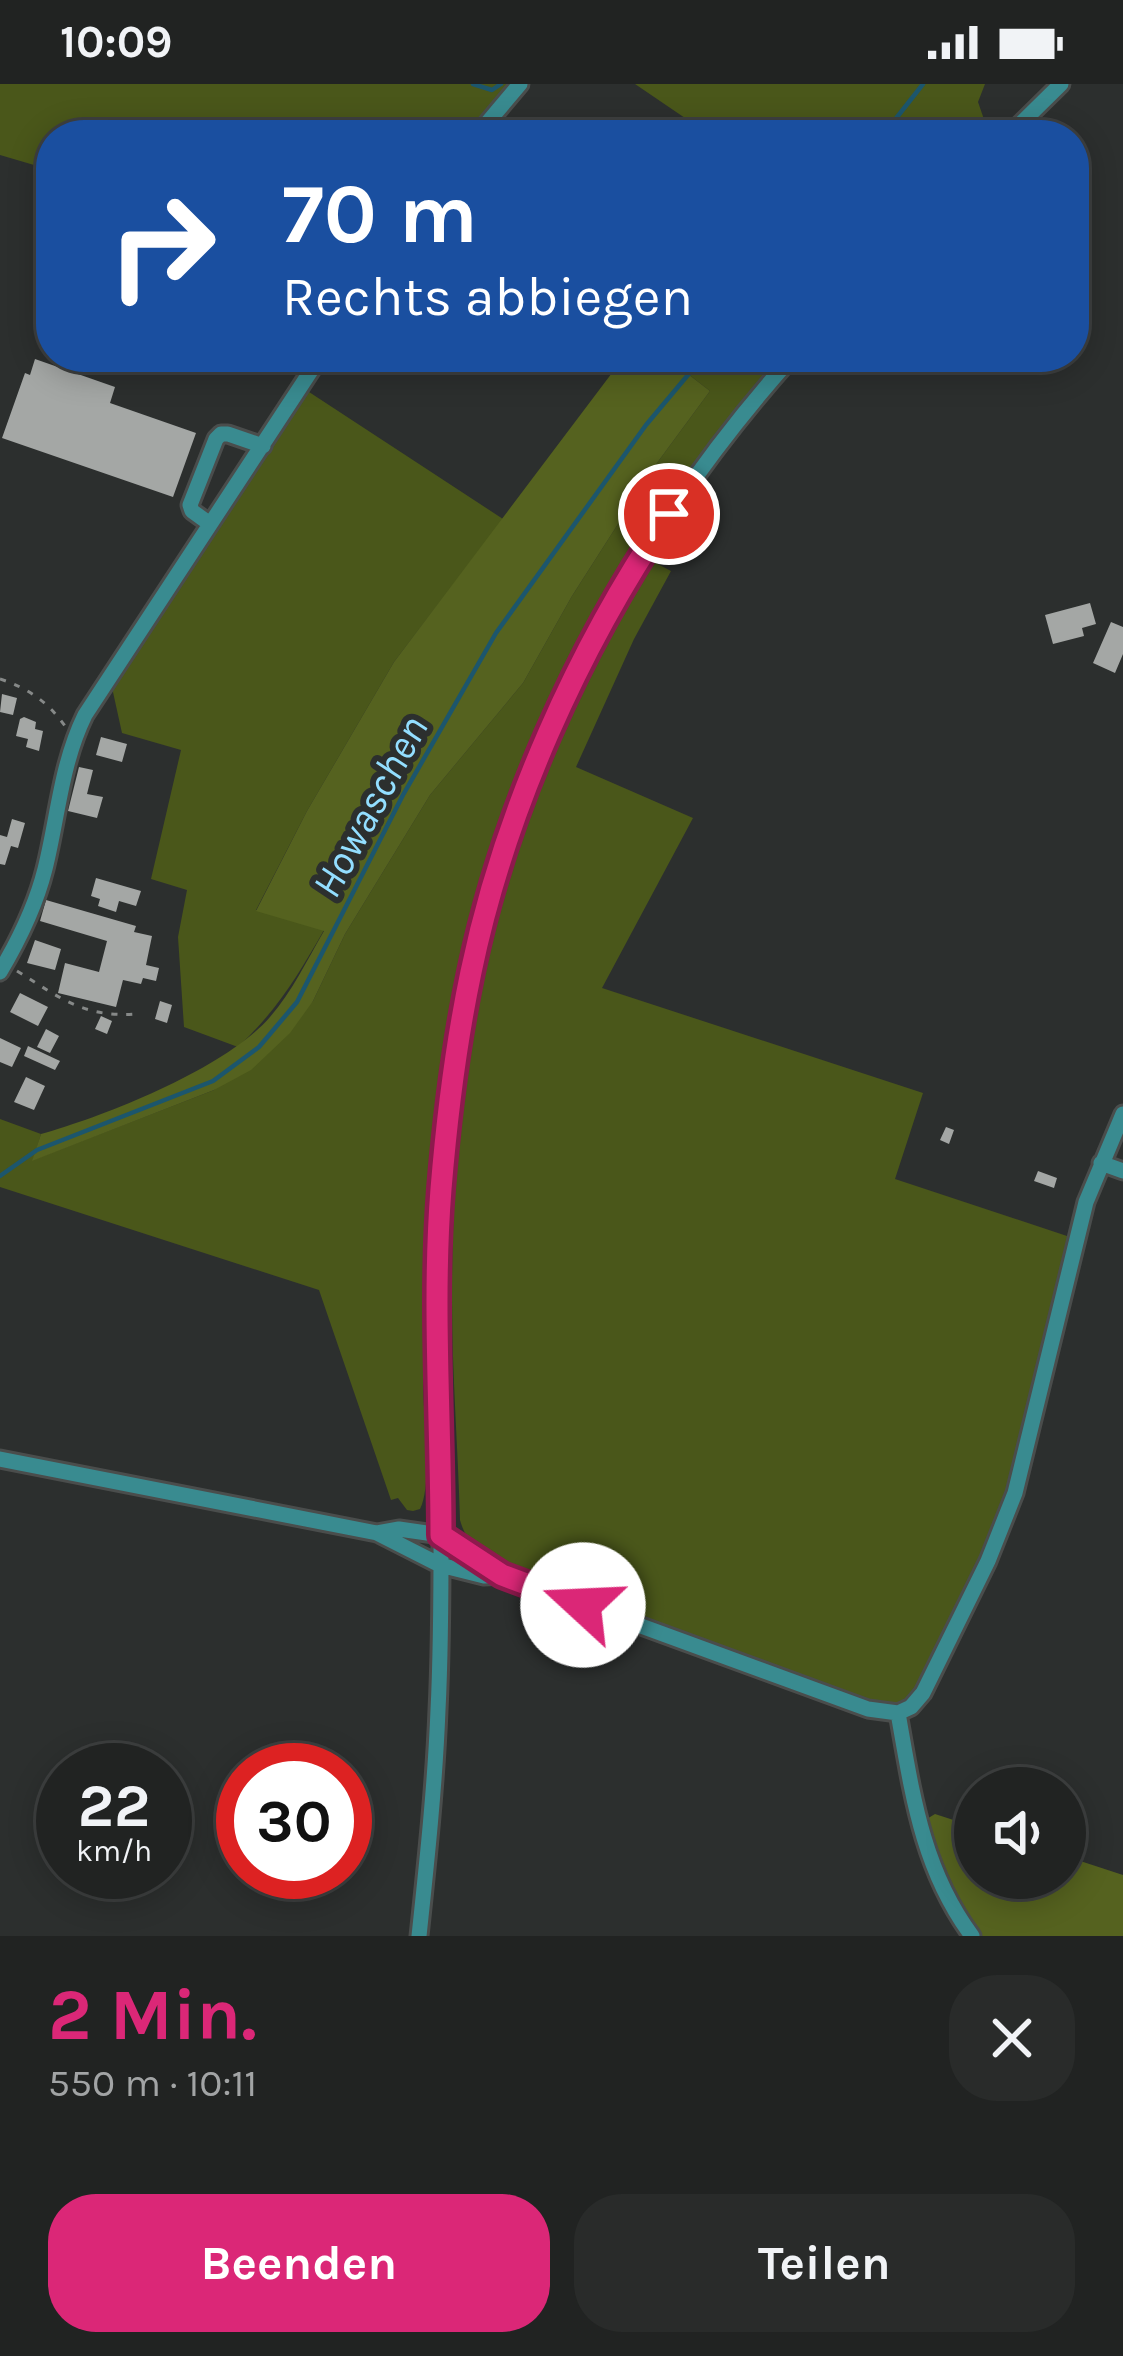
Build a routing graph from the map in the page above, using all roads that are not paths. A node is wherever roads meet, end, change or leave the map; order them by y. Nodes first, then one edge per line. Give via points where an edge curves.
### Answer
1 (520, 84) edge
2 (1061, 84) edge
3 (490, 120) edge
4 (1024, 120) edge
5 (310, 372) edge
6 (779, 372) edge
7 (262, 446) junction
8 (210, 524) junction
9 (3, 968) edge
10 (1123, 1114) edge
11 (1101, 1163) junction
12 (1123, 1171) edge
13 (0, 1459) edge
14 (377, 1532) junction
15 (441, 1535) junction
16 (440, 1565) junction
17 (502, 1575) junction
18 (898, 1713) junction
19 (419, 1936) edge
20 (972, 1936) edge

1 - 3 street
2 - 4 street
5 - 7 street
6 - 15 street via 689,483 619,592 536,767 489,905 457,1045 441,1192
7 - 8 street
7 - 8 street via 228,434 216,439 190,506
8 - 9 street via 74,739 45,869
10 - 11 street
11 - 12 street
11 - 18 street via 1015,1492 922,1693
13 - 14 street
14 - 15 street
14 - 16 street
15 - 16 street
15 - 17 street
16 - 17 street
16 - 19 street via 438,1710
17 - 18 street via 868,1709
18 - 20 street via 925,1845

